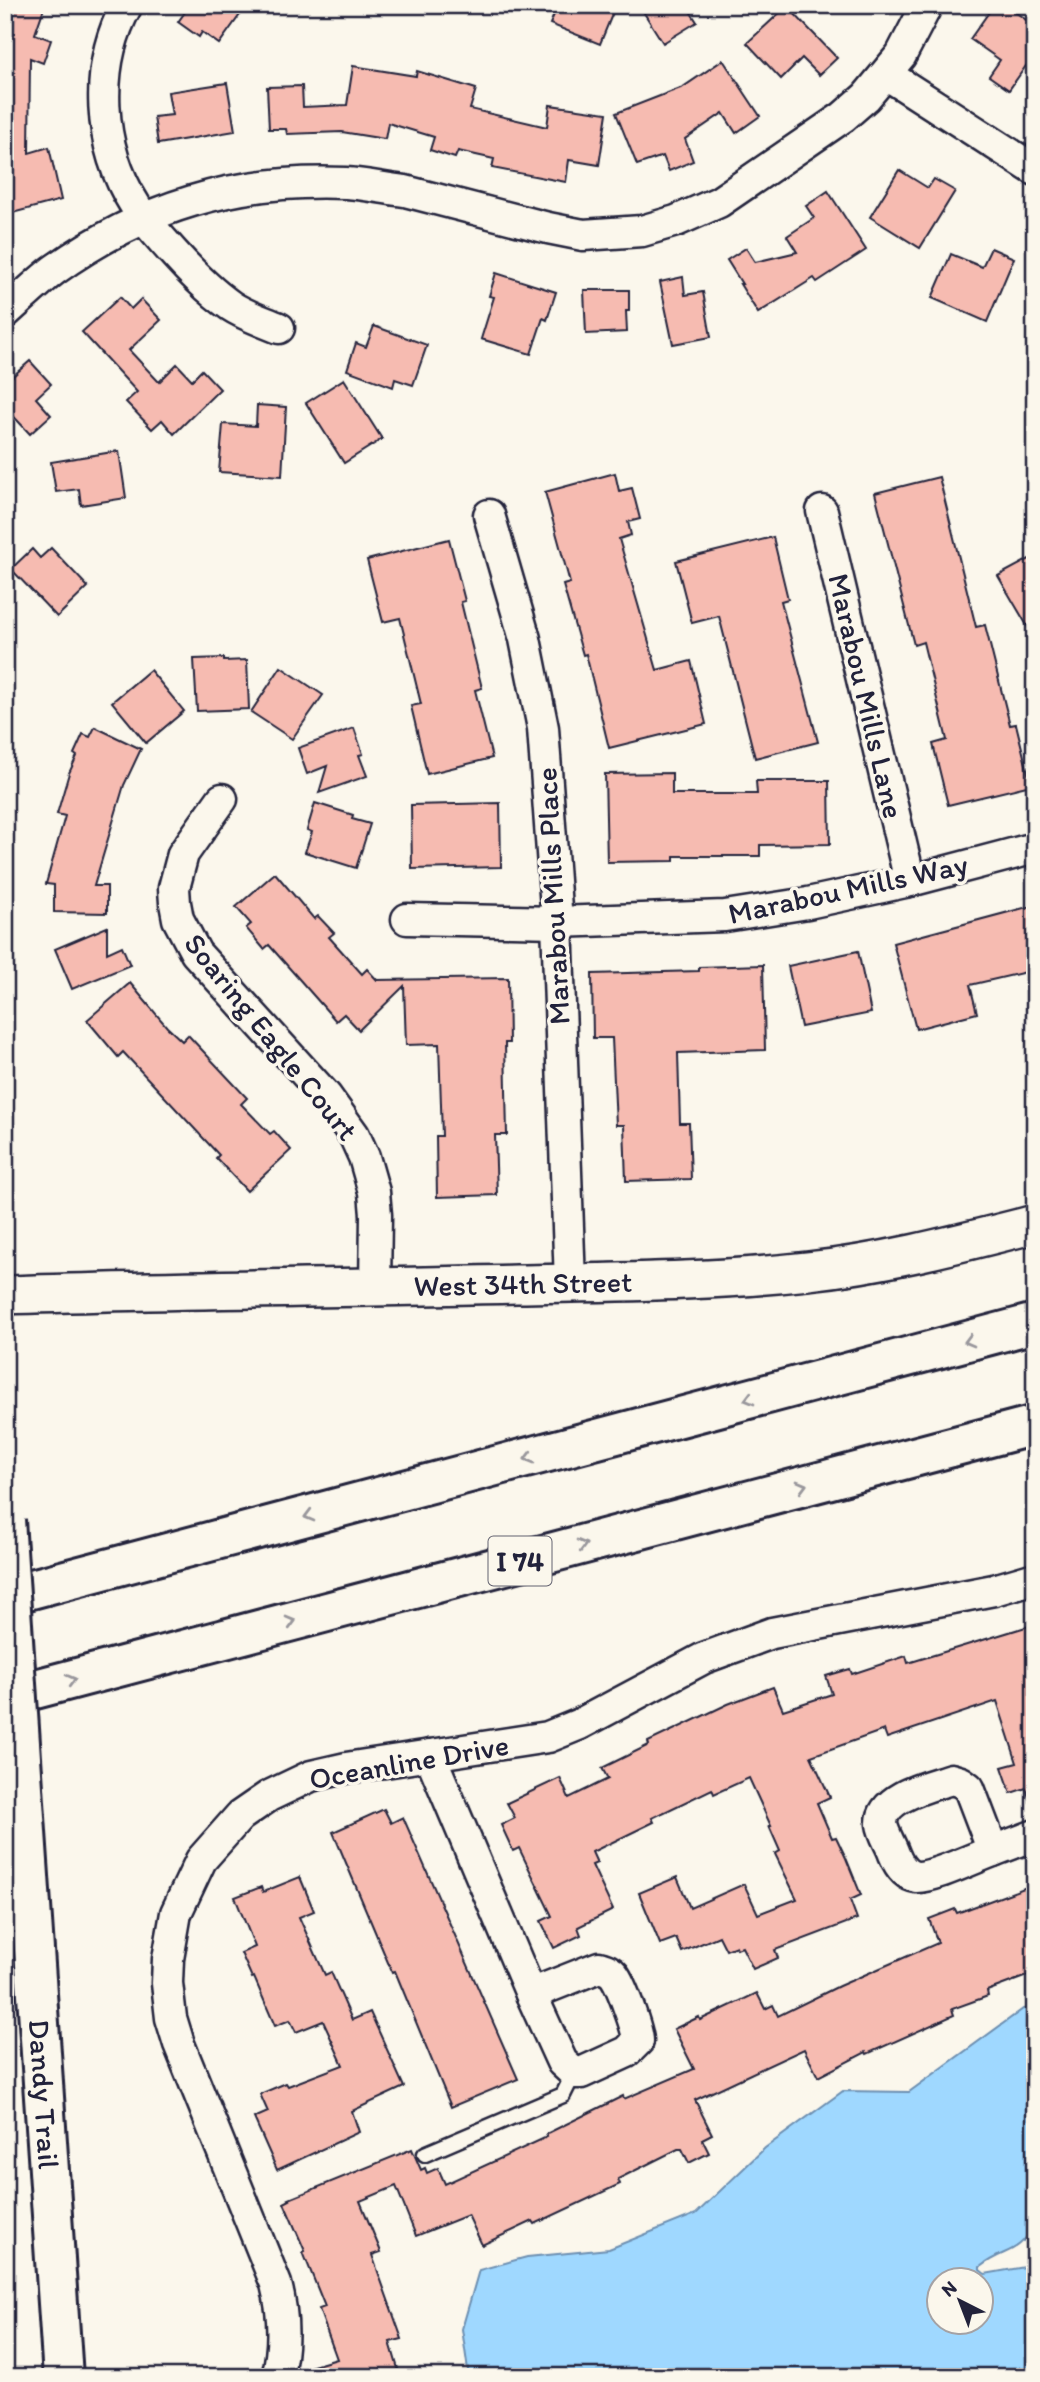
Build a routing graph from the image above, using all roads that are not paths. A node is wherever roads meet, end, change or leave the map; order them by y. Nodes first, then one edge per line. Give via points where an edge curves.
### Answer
1 (127, 5) edge
2 (927, 5) edge
3 (886, 74) junction
4 (1035, 170) edge
5 (143, 219) junction
6 (5, 313) edge
7 (279, 328) dead end
8 (822, 511) dead end
9 (489, 515) dead end
10 (222, 799) dead end
11 (1035, 848) edge
12 (910, 881) junction
13 (407, 919) dead end
14 (557, 922) junction
15 (1035, 1224) edge
16 (570, 1283) junction
17 (375, 1288) junction
18 (5, 1295) edge
19 (1035, 1324) edge
20 (1035, 1425) edge
21 (5, 1519) edge
22 (1035, 1578) edge
23 (5, 1596) edge
24 (5, 1697) edge
25 (429, 1755) junction
26 (1035, 1835) edge
27 (993, 1851) dead end
28 (531, 1994) junction
29 (574, 2073) junction
30 (425, 2154) dead end
31 (63, 2377) edge
32 (276, 2377) edge

1 - 5 street via 107,62 105,119 115,165
2 - 3 street
3 - 4 street
3 - 5 street via 843,117 719,202 642,231 583,235 405,191 348,183 249,187 186,201
5 - 6 street via 116,230 53,271
5 - 7 street via 213,293 248,316
8 - 12 street, Marabou Mills Lane
9 - 14 street, Marabou Mills Place via 525,639 543,728
10 - 17 street, Soaring Eagle Court via 183,854 174,888 178,919 196,953 326,1096 354,1135 374,1192
11 - 12 street, Marabou Mills Way
12 - 14 street, Marabou Mills Way via 725,916
13 - 14 street, Marabou Mills Way
14 - 16 street, Marabou Mills Place
15 - 16 street, West 34th Street via 933,1250 809,1271
16 - 17 street, West 34th Street
17 - 18 street, West 34th Street
19 -> 23 main road
24 -> 20 main road, I 74
21 - 31 main road, Dandy Trail, bridge
22 - 25 street, Oceanline Drive via 772,1633 704,1658 548,1737
25 - 28 street
25 - 32 street, Oceanline Drive via 311,1776 258,1802 201,1860 176,1913 168,1959 171,2018 276,2284 283,2325
26 - 27 street
28 - 29 street via 562,2062
28 - 29 street via 599,1967 616,1978 638,2040 627,2052
29 - 30 lane via 563,2095

